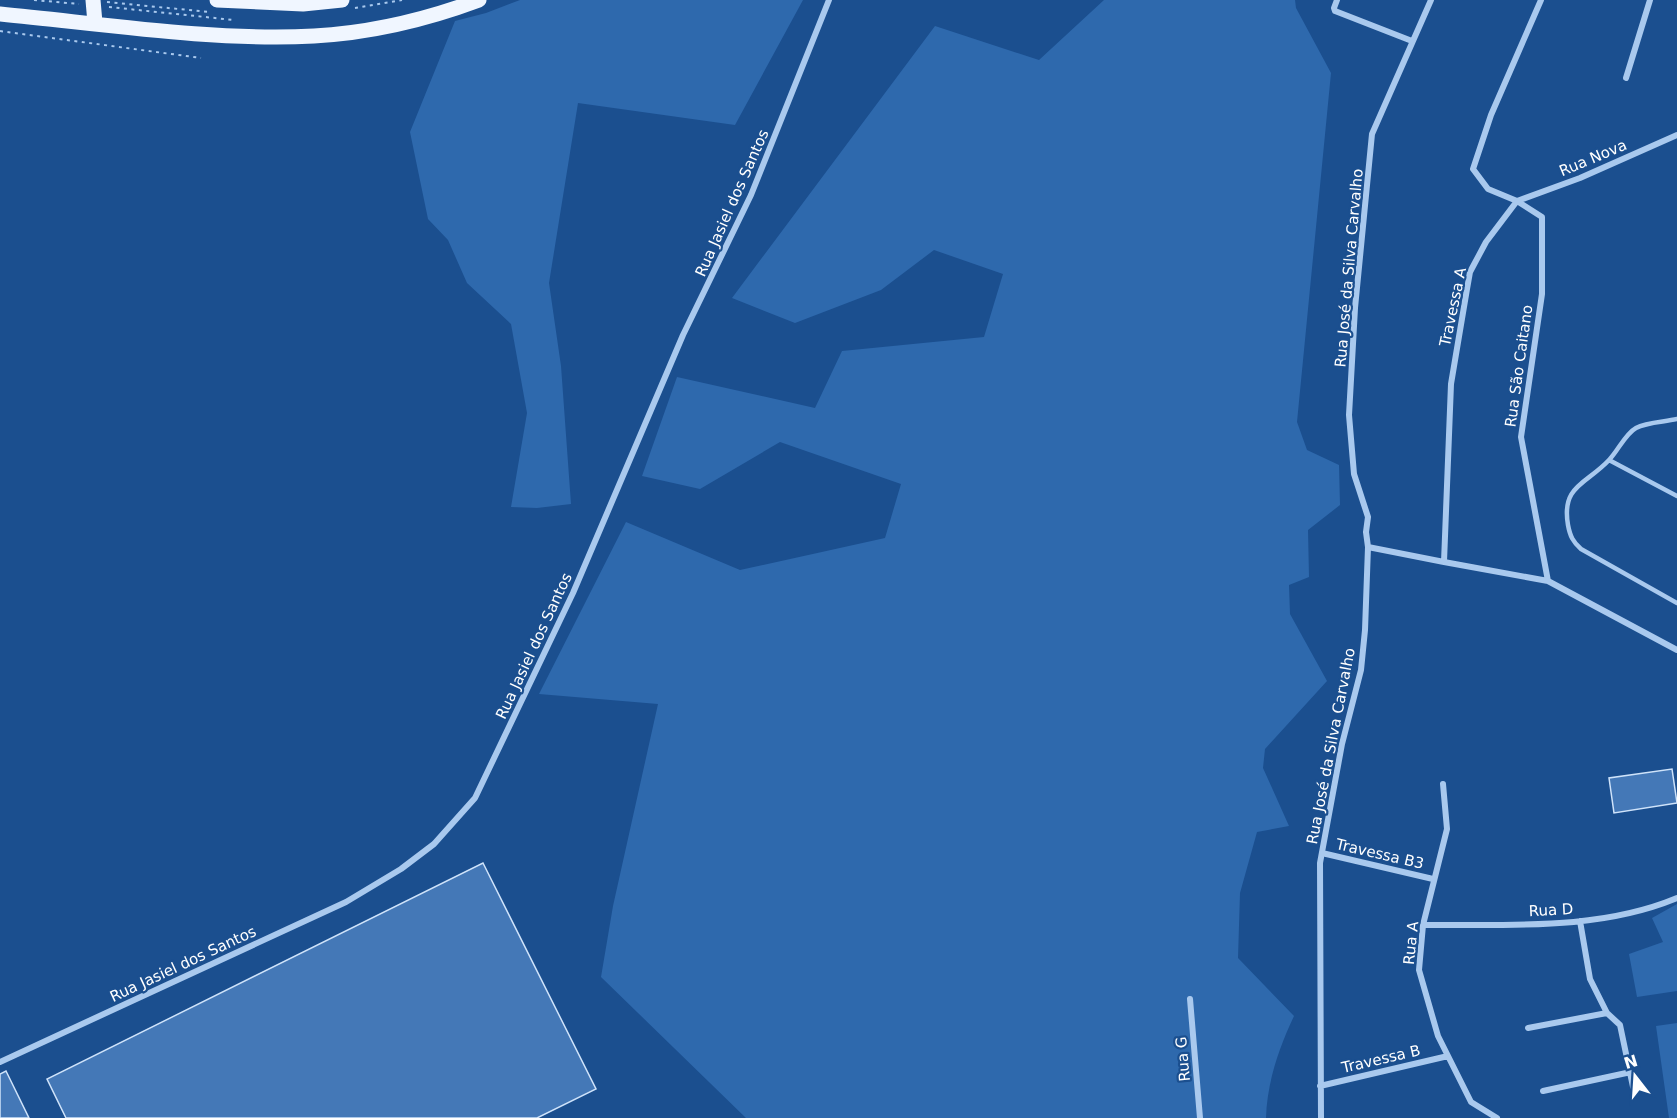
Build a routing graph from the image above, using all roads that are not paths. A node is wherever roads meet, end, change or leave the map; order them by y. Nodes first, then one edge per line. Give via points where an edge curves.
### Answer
1 (8, 0) edge
2 (93, 0) edge
3 (217, 0) edge
4 (342, 0) edge
5 (479, 0) edge
6 (829, 0) edge
7 (1336, 0) edge
8 (1431, 0) edge
9 (1540, 0) edge
10 (1650, 0) edge
11 (0, 13) edge
12 (95, 23) junction
13 (1412, 41) junction
14 (1626, 78) dead end
15 (1677, 135) edge
16 (1517, 201) junction
17 (1677, 419) edge
18 (1609, 460) junction
19 (1677, 496) edge
20 (1368, 547) junction
21 (1444, 562) junction
22 (1548, 581) junction
23 (1677, 603) edge
24 (1677, 650) edge
25 (1443, 784) dead end
26 (1322, 853) junction
27 (1433, 879) junction
28 (1677, 898) edge
29 (1580, 921) junction
30 (1423, 925) junction
31 (1190, 999) dead end
32 (1607, 1013) junction
33 (1528, 1028) dead end
34 (1448, 1056) junction
35 (0, 1062) edge
36 (1631, 1072) junction
37 (1320, 1086) junction
38 (1633, 1087) dead end
39 (1543, 1090) dead end
40 (1200, 1118) edge
41 (1320, 1118) edge
42 (1497, 1118) edge

1 - 11 main road
2 - 12 main road
3 - 4 main road via 303,4
5 - 12 main road via 371,29 317,36 258,37
6 - 35 street, Rua Jasiel dos Santos via 751,195 683,335 573,593 474,798 434,844 402,869 346,902
7 - 13 street via 1334,9
8 - 13 street, Rua José da Silva Carvalho
9 - 16 street via 1491,115 1473,169 1488,189
10 - 14 street
11 - 12 main road
13 - 20 street, Rua José da Silva Carvalho via 1372,134 1356,298 1350,422 1354,474 1368,517
15 - 16 street, Rua Nova
16 - 21 street, Travessa A via 1470,272 1451,384
16 - 22 street, Rua São Caitano via 1542,218 1542,294 1521,437
17 - 18 lane via 1635,428
18 - 19 lane
18 - 23 lane via 1570,496 1570,536 1587,554
20 - 21 street
20 - 26 street, Rua José da Silva Carvalho via 1361,670 1342,744
21 - 22 street
22 - 24 street
25 - 27 street, Rua A via 1447,829
26 - 27 street, Travessa B3
26 - 37 street, Rua José da Silva Carvalho
27 - 30 street, Rua A
28 - 29 street, Rua D via 1630,914
29 - 30 street, Rua D
29 - 32 street via 1590,979
30 - 34 street, Rua A via 1419,970 1438,1036
31 - 40 street, Rua G
32 - 33 street
32 - 36 street via 1620,1025
34 - 37 street, Travessa B
34 - 42 street, Rua A via 1470,1102
36 - 38 street
36 - 39 street
37 - 41 street, Rua José da Silva Carvalho

